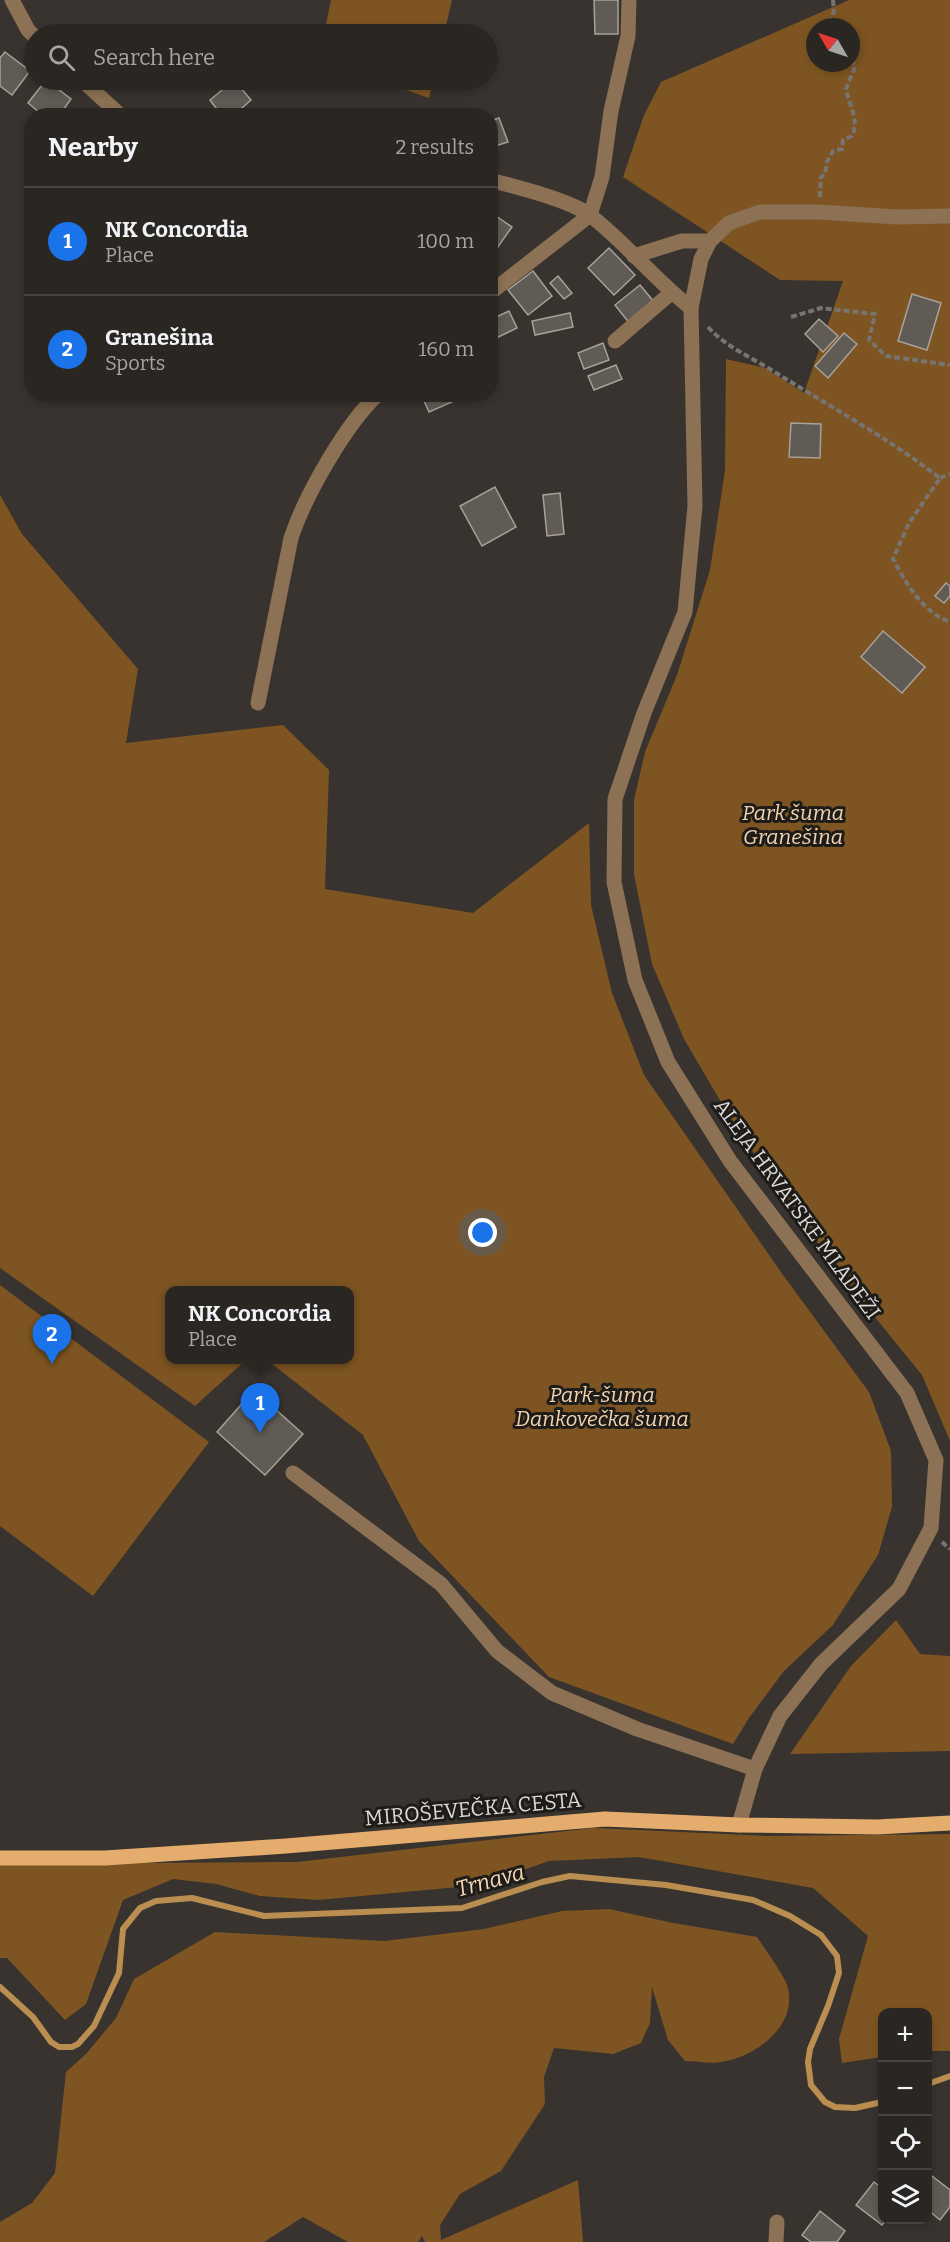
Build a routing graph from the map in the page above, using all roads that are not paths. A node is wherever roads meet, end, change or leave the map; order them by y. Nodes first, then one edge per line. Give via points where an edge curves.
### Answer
1 (12, 0) edge
2 (630, 0) edge
3 (25, 24) edge
4 (93, 90) edge
5 (112, 108) edge
6 (498, 182) edge
7 (591, 215) junction
8 (950, 216) edge
9 (710, 241) junction
10 (634, 256) junction
11 (498, 287) edge
12 (671, 293) junction
13 (691, 308) junction
14 (615, 341) dead end
15 (369, 402) edge
16 (258, 703) dead end
17 (293, 1473) dead end
18 (755, 1769) junction
19 (950, 1823) edge
20 (739, 1825) junction
21 (0, 1858) edge
22 (777, 2222) dead end
23 (776, 2242) edge

1 - 3 street
2 - 7 street via 628,36 610,111 602,177
4 - 5 street
6 - 7 street via 533,191
7 - 10 street
7 - 11 street
8 - 9 street, ALEJA HRVATSKE MLADEŽI via 760,212 729,223
9 - 10 street via 682,241
9 - 13 street, ALEJA HRVATSKE MLADEŽI via 700,259
10 - 12 street
12 - 13 street
12 - 14 street
13 - 18 street, ALEJA HRVATSKE MLADEŽI via 695,506 685,612 615,799 614,882 632,969 668,1062 730,1161 907,1393 936,1460 931,1528 899,1589 821,1664 780,1716
15 - 16 street via 299,513
17 - 18 street via 441,1584 497,1651 552,1693 638,1729
18 - 20 street, ALEJA HRVATSKE MLADEŽI
19 - 20 main road, MIROŠEVEČKA CESTA via 877,1827
20 - 21 main road, MIROŠEVEČKA CESTA via 605,1819 263,1848 105,1858
22 - 23 street

